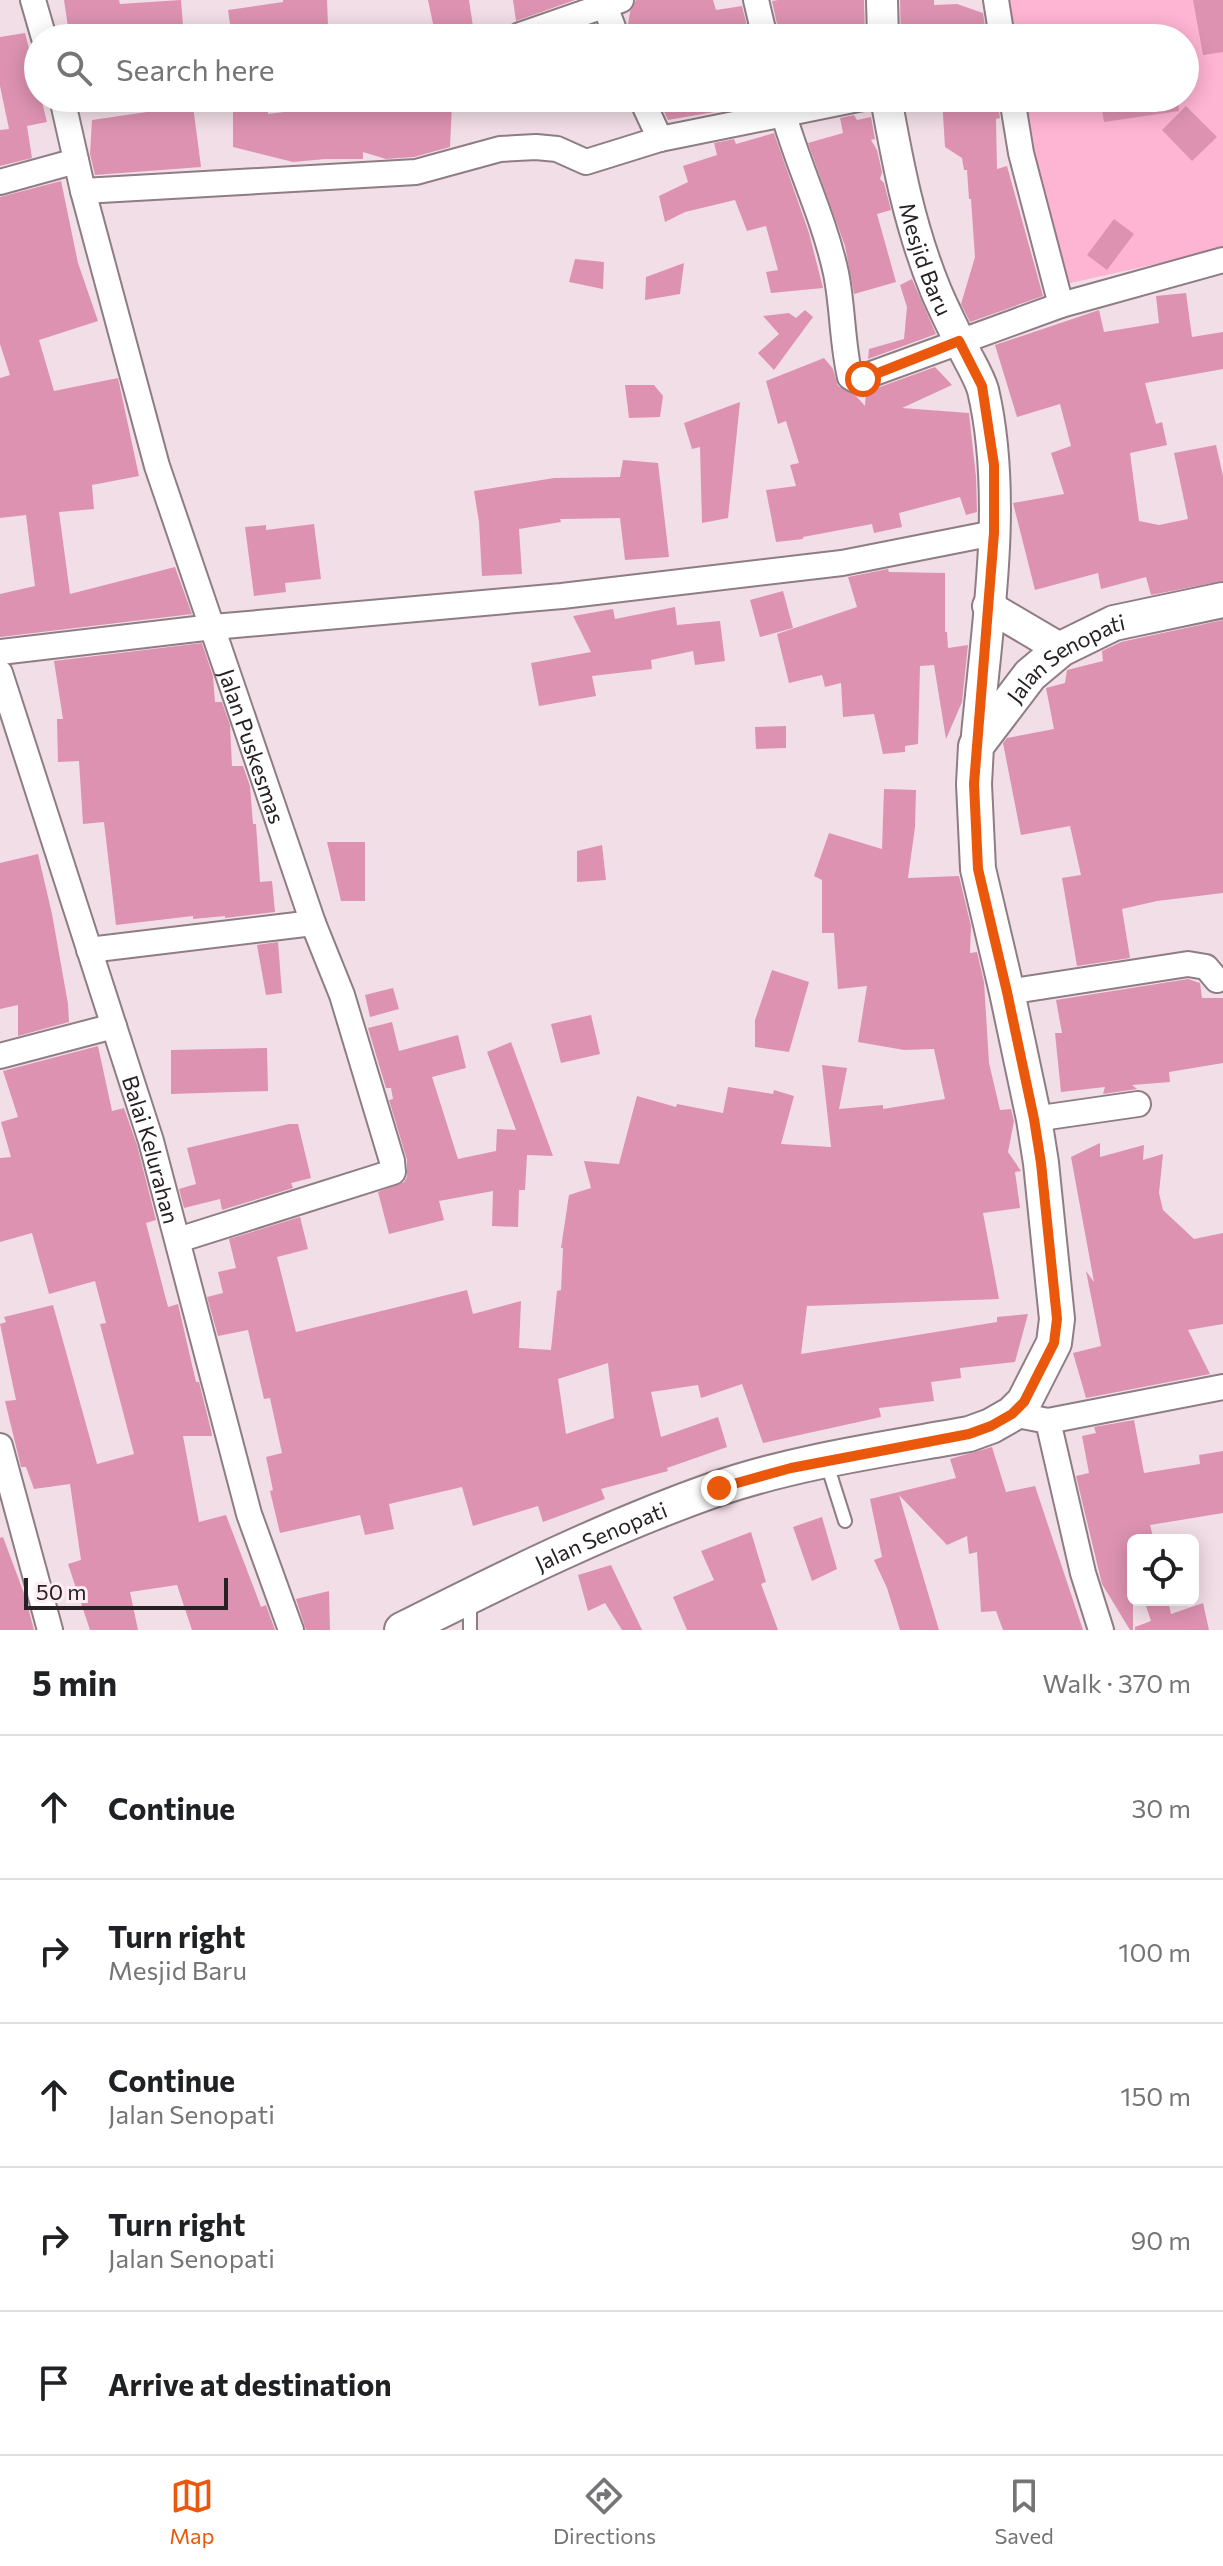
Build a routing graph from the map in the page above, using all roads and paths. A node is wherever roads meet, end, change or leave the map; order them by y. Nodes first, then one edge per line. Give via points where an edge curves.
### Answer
1 (33, 0) edge
2 (756, 0) edge
3 (882, 0) edge
4 (996, 0) edge
5 (613, 3) edge
6 (40, 24) edge
7 (552, 24) edge
8 (615, 24) edge
9 (762, 24) edge
10 (883, 24) edge
11 (1000, 24) edge
12 (68, 112) edge
13 (647, 112) edge
14 (759, 112) edge
15 (783, 112) edge
16 (889, 112) edge
17 (1014, 112) edge
18 (660, 139) junction
19 (76, 161) junction
20 (0, 182) edge
21 (83, 191) junction
22 (1223, 260) edge
23 (1061, 305) junction
24 (959, 341) junction
25 (994, 533) junction
26 (1223, 600) edge
27 (988, 606) junction
28 (213, 627) junction
29 (1061, 649) junction
30 (0, 652) edge
31 (0, 673) edge
32 (976, 746) junction
33 (313, 923) junction
34 (89, 950) junction
35 (1217, 980) dead end
36 (1007, 992) junction
37 (114, 1026) junction
38 (0, 1056) edge
39 (1138, 1104) dead end
40 (1034, 1119) junction
41 (178, 1240) junction
42 (1223, 1387) edge
43 (1012, 1414) junction
44 (1048, 1421) junction
45 (0, 1446) edge
46 (826, 1461) junction
47 (845, 1521) dead end
48 (470, 1595) junction
49 (50, 1630) edge
50 (291, 1630) edge
51 (402, 1630) edge
52 (470, 1630) edge
53 (1101, 1630) edge

1 - 6 street
2 - 9 street
3 - 10 street
4 - 11 street
5 - 7 street
5 - 8 street
12 - 19 street, Jalan Puskesmas
13 - 18 street
14 - 18 street
15 - 24 street via 836,275 850,377 863,379
16 - 24 street, Mesjid Baru via 906,203
17 - 23 street
18 - 21 street via 586,162 557,149 524,147 416,172
19 - 20 street
19 - 21 street, Jalan Puskesmas
21 - 28 street, Jalan Puskesmas via 157,466
22 - 23 street
23 - 24 street
24 - 25 street, Mesjid Baru via 982,386 991,434
25 - 27 street, Mesjid Baru
25 - 28 street via 842,563 562,596
26 - 29 main road, Jalan Senopati via 1114,623
27 - 29 street
27 - 32 street, Mesjid Baru
28 - 30 street
28 - 33 street, Jalan Puskesmas
29 - 32 main road, Jalan Senopati via 1030,675
31 - 34 street, Balai Kelurahan
32 - 36 main road, Jalan Senopati via 978,869
33 - 34 street
33 - 41 street, Jalan Puskesmas via 342,995 393,1172
34 - 37 street, Balai Kelurahan
35 - 36 street via 1206,967 1188,964
36 - 40 main road, Jalan Senopati
37 - 38 street
37 - 41 street, Balai Kelurahan
39 - 40 street
40 - 43 main road, Jalan Senopati via 1056,1329 1046,1363
41 - 50 street, Balai Kelurahan via 249,1514
42 - 44 street
43 - 44 street
43 - 46 main road, Jalan Senopati via 969,1434
44 - 53 street
45 - 49 street
46 - 47 lane
46 - 48 main road, Jalan Senopati via 719,1488
48 - 51 main road, Jalan Senopati
48 - 52 lane

